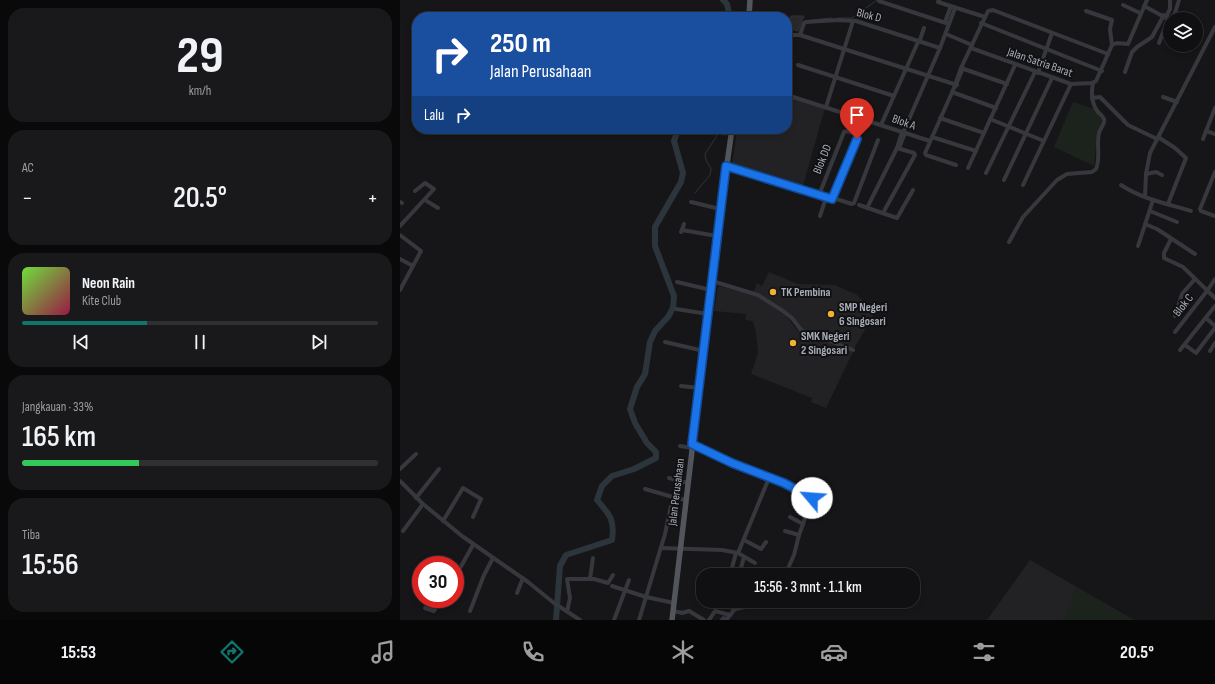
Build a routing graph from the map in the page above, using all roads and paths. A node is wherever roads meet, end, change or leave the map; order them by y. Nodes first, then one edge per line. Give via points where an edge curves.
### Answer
1 (750, 0) edge
2 (879, 0) edge
3 (1147, 0) edge
4 (1170, 0) edge
5 (1179, 0) edge
6 (937, 1) edge
7 (1123, 5) dead end
8 (1144, 6) junction
9 (953, 7) junction
10 (1086, 11) dead end
11 (749, 12) edge
12 (1169, 12) edge
13 (1175, 12) edge
14 (1140, 13) junction
15 (985, 16) junction
16 (1163, 16) edge
17 (853, 21) junction
18 (947, 23) junction
19 (981, 23) junction
20 (1163, 24) edge
21 (1215, 27) edge
22 (924, 28) dead end
23 (1163, 32) edge
24 (1052, 33) junction
25 (946, 34) junction
26 (792, 35) edge
27 (800, 35) junction
28 (919, 41) junction
29 (1159, 43) dead end
30 (1112, 45) junction
31 (971, 46) junction
32 (940, 48) junction
33 (844, 49) junction
34 (1047, 50) junction
35 (1108, 54) junction
36 (798, 65) dead end
37 (1015, 65) junction
38 (907, 68) junction
39 (962, 68) junction
40 (1102, 71) junction
41 (1036, 72) junction
42 (1125, 72) dead end
43 (928, 75) junction
44 (835, 78) junction
45 (1052, 78) junction
46 (1007, 84) junction
47 (1070, 84) junction
48 (1093, 85) junction
49 (954, 88) junction
50 (792, 96) edge
51 (894, 96) junction
52 (1091, 96) junction
53 (1163, 97) dead end
54 (1176, 102) junction
55 (826, 106) junction
56 (996, 108) junction
57 (1215, 108) edge
58 (858, 117) junction
59 (940, 118) junction
60 (990, 119) junction
61 (881, 125) junction
62 (1009, 127) junction
63 (1206, 131) junction
64 (853, 133) junction
65 (903, 133) junction
66 (984, 133) junction
67 (731, 134) edge
68 (1026, 134) junction
69 (1215, 134) edge
70 (1157, 138) junction
71 (931, 139) junction
72 (1203, 139) dead end
73 (878, 140) dead end
74 (1044, 141) junction
75 (898, 148) junction
76 (976, 151) junction
77 (956, 165) dead end
78 (726, 166) junction
79 (968, 168) dead end
80 (1215, 172) edge
81 (986, 173) dead end
82 (1146, 174) junction
83 (1162, 175) dead end
84 (1004, 180) dead end
85 (1023, 185) dead end
86 (1121, 185) dead end
87 (913, 190) dead end
88 (415, 191) dead end
89 (818, 195) junction
90 (1145, 196) junction
91 (826, 198) junction
92 (833, 198) junction
93 (425, 200) junction
94 (1153, 200) junction
95 (691, 202) dead end
96 (1168, 204) junction
97 (859, 205) dead end
98 (438, 208) dead end
99 (867, 208) junction
100 (720, 209) junction
101 (1150, 211) junction
102 (1191, 211) dead end
103 (883, 213) junction
104 (820, 216) dead end
105 (1215, 216) edge
106 (1177, 222) dead end
107 (684, 224) dead end
108 (1146, 224) junction
109 (400, 226) edge
110 (400, 236) edge
111 (717, 236) junction
112 (1171, 239) junction
113 (1009, 242) dead end
114 (1138, 246) dead end
115 (1195, 254) dead end
116 (400, 259) edge
117 (413, 266) junction
118 (1195, 278) junction
119 (1215, 279) edge
120 (712, 281) junction
121 (677, 282) dead end
122 (400, 290) edge
123 (711, 290) junction
124 (1207, 291) junction
125 (1215, 298) edge
126 (1215, 306) edge
127 (676, 309) dead end
128 (708, 314) junction
129 (1176, 316) dead end
130 (1206, 318) junction
131 (1215, 327) edge
132 (1175, 332) dead end
133 (666, 342) dead end
134 (1215, 343) edge
135 (1185, 345) junction
136 (704, 350) junction
137 (853, 350) dead end
138 (1180, 350) dead end
139 (1210, 351) dead end
140 (681, 386) dead end
141 (699, 388) junction
142 (680, 446) dead end
143 (692, 446) junction
144 (416, 454) dead end
145 (400, 469) edge
146 (439, 470) dead end
147 (669, 478) dead end
148 (769, 478) junction
149 (400, 482) edge
150 (688, 483) junction
151 (645, 490) dead end
152 (416, 498) junction
153 (673, 498) junction
154 (686, 500) junction
155 (423, 504) junction
156 (473, 517) dead end
157 (790, 517) dead end
158 (443, 521) junction
159 (803, 524) junction
160 (403, 531) dead end
161 (785, 531) dead end
162 (799, 535) junction
163 (744, 540) junction
164 (766, 542) dead end
165 (473, 545) junction
166 (661, 548) junction
167 (680, 549) junction
168 (737, 553) junction
169 (744, 557) junction
170 (493, 558) junction
171 (593, 558) dead end
172 (464, 561) edge
173 (755, 563) dead end
174 (732, 568) edge
175 (741, 568) edge
176 (788, 568) edge
177 (613, 575) dead end
178 (523, 578) junction
179 (590, 579) junction
180 (629, 580) dead end
181 (612, 586) dead end
182 (626, 590) junction
183 (517, 593) dead end
184 (646, 597) junction
185 (674, 603) junction
186 (425, 608) dead end
187 (436, 608) edge
188 (738, 608) edge
189 (674, 610) junction
190 (733, 610) joint
191 (470, 611) dead end
192 (566, 611) junction
193 (730, 615) junction
194 (724, 619) edge
195 (580, 620) edge
196 (614, 620) edge
197 (638, 620) edge
198 (672, 620) edge
199 (704, 620) edge
200 (709, 620) edge

1 - 11 main road
2 - 18 street
3 - 8 street
4 - 12 street
5 - 13 street
6 - 9 street
7 - 14 street
8 - 14 street
8 - 16 street
9 - 15 street
9 - 18 street
10 - 30 street via 1112,20
14 - 30 street via 1128,44
15 - 19 street
15 - 24 street via 988,11 993,10
17 - 27 street, Blok D via 806,22
17 - 28 street, Blok D
17 - 33 street
18 - 25 street
19 - 31 street
19 - 34 street
20 - 42 street via 1151,38 1132,52
21 - 54 street
22 - 28 street
23 - 29 street
24 - 34 street
24 - 35 street
25 - 31 street, Jalan Satria Barat
25 - 32 street
26 - 27 street
27 - 33 street
28 - 32 street, Blok D
28 - 38 street
30 - 35 street
31 - 37 street, Jalan Satria Barat
31 - 39 street
32 - 43 street
33 - 38 street
33 - 44 street
34 - 40 street
34 - 41 street
35 - 40 street
36 - 44 street
37 - 41 street, Jalan Satria Barat
37 - 46 street
38 - 43 street
38 - 51 street
39 - 46 street
39 - 49 street
40 - 48 street
41 - 45 street, Jalan Satria Barat
41 - 62 street
43 - 49 street
43 - 65 street
44 - 51 street
44 - 55 street
45 - 47 street, Jalan Satria Barat
45 - 68 street
46 - 56 street
47 - 48 street, Jalan Satria Barat
47 - 74 street
48 - 52 street
49 - 56 street
49 - 59 street
50 - 55 street, Blok A
51 - 61 street
52 - 70 street via 1100,97 1128,125
52 - 113 street via 1105,121 1099,133 1096,169 1092,172 1067,174 1057,180 1023,217
53 - 54 street
54 - 70 street
55 - 58 street, Blok A
56 - 60 street
57 - 63 street
58 - 61 street, Blok A
58 - 64 street
59 - 66 street
59 - 71 street
60 - 62 street
60 - 66 street
61 - 65 street, Blok A
62 - 68 street
62 - 81 street
63 - 69 street
63 - 72 street
64 - 89 street, Blok DD via 845,131
64 - 92 street via 857,137
65 - 71 street, Blok A
65 - 75 street
66 - 76 street
67 - 78 main road, Jalan Perusahaan
68 - 74 street
68 - 84 street
70 - 82 street via 1149,157
70 - 96 street via 1186,158
71 - 76 street, Blok A
71 - 77 street via 925,155
73 - 92 street via 854,203
74 - 85 street
75 - 99 street
75 - 103 street via 915,155
76 - 79 street
78 - 89 street
78 - 100 main road, Jalan Perusahaan
80 - 105 street via 1200,209
82 - 83 street via 1156,172
82 - 90 street
86 - 90 street
87 - 103 street via 897,218
88 - 93 street via 424,183 433,187 434,190
89 - 91 street
90 - 94 street
91 - 92 street
91 - 104 street
93 - 98 street
93 - 109 street
94 - 96 street
94 - 101 street
95 - 100 street
96 - 102 street
97 - 99 street
99 - 103 street
100 - 111 main road, Jalan Perusahaan
101 - 106 street
101 - 108 street
107 - 111 street via 682,231
108 - 112 street
108 - 114 street
110 - 117 street via 421,250
111 - 120 main road, Jalan Perusahaan
112 - 115 street
112 - 118 street via 1164,258 1183,267
116 - 117 street
117 - 122 street
118 - 124 street
118 - 129 street via 1182,294
119 - 124 street, Blok C
120 - 123 main road, Jalan Perusahaan
120 - 137 street via 758,295 792,318 801,330
121 - 123 street
123 - 128 main road, Jalan Perusahaan
124 - 125 street
124 - 132 street, Blok C
126 - 130 street
127 - 128 street
128 - 136 main road, Jalan Perusahaan
130 - 131 street
130 - 135 street
131 - 135 street via 1196,353
133 - 136 street
134 - 139 street
135 - 138 street
136 - 141 main road, Jalan Perusahaan
140 - 141 street
141 - 143 main road, Jalan Perusahaan
142 - 143 street
143 - 148 street
143 - 150 main road, Jalan Perusahaan
144 - 145 street
146 - 152 street
147 - 150 street
148 - 159 street via 812,497
148 - 163 street
149 - 152 street
150 - 154 main road, Jalan Perusahaan
151 - 153 street
152 - 155 street
153 - 154 street
153 - 166 street
154 - 167 main road, Jalan Perusahaan
155 - 158 street
155 - 160 street
156 - 158 street via 481,500 463,488
157 - 159 street
158 - 165 street
159 - 162 street
161 - 162 street
162 - 176 street
163 - 164 street via 761,549
163 - 168 street
165 - 170 street
165 - 172 street
166 - 167 street
166 - 184 street
167 - 168 street
167 - 185 main road, Jalan Perusahaan
168 - 169 street
168 - 174 street
169 - 173 street
169 - 175 street
170 - 178 street
170 - 191 street
171 - 179 street
177 - 179 street via 608,583
178 - 183 street
178 - 192 street
179 - 192 street via 567,579 570,598
180 - 182 street
181 - 182 street
182 - 184 street
182 - 196 street
184 - 185 street
184 - 197 street
185 - 189 main road, Jalan Perusahaan
186 - 187 street via 434,611
188 - 190 street
189 - 198 main road, Jalan Perusahaan
189 - 199 street via 682,613 689,611
190 - 193 street
192 - 195 street
193 - 194 street
193 - 200 street via 715,611

